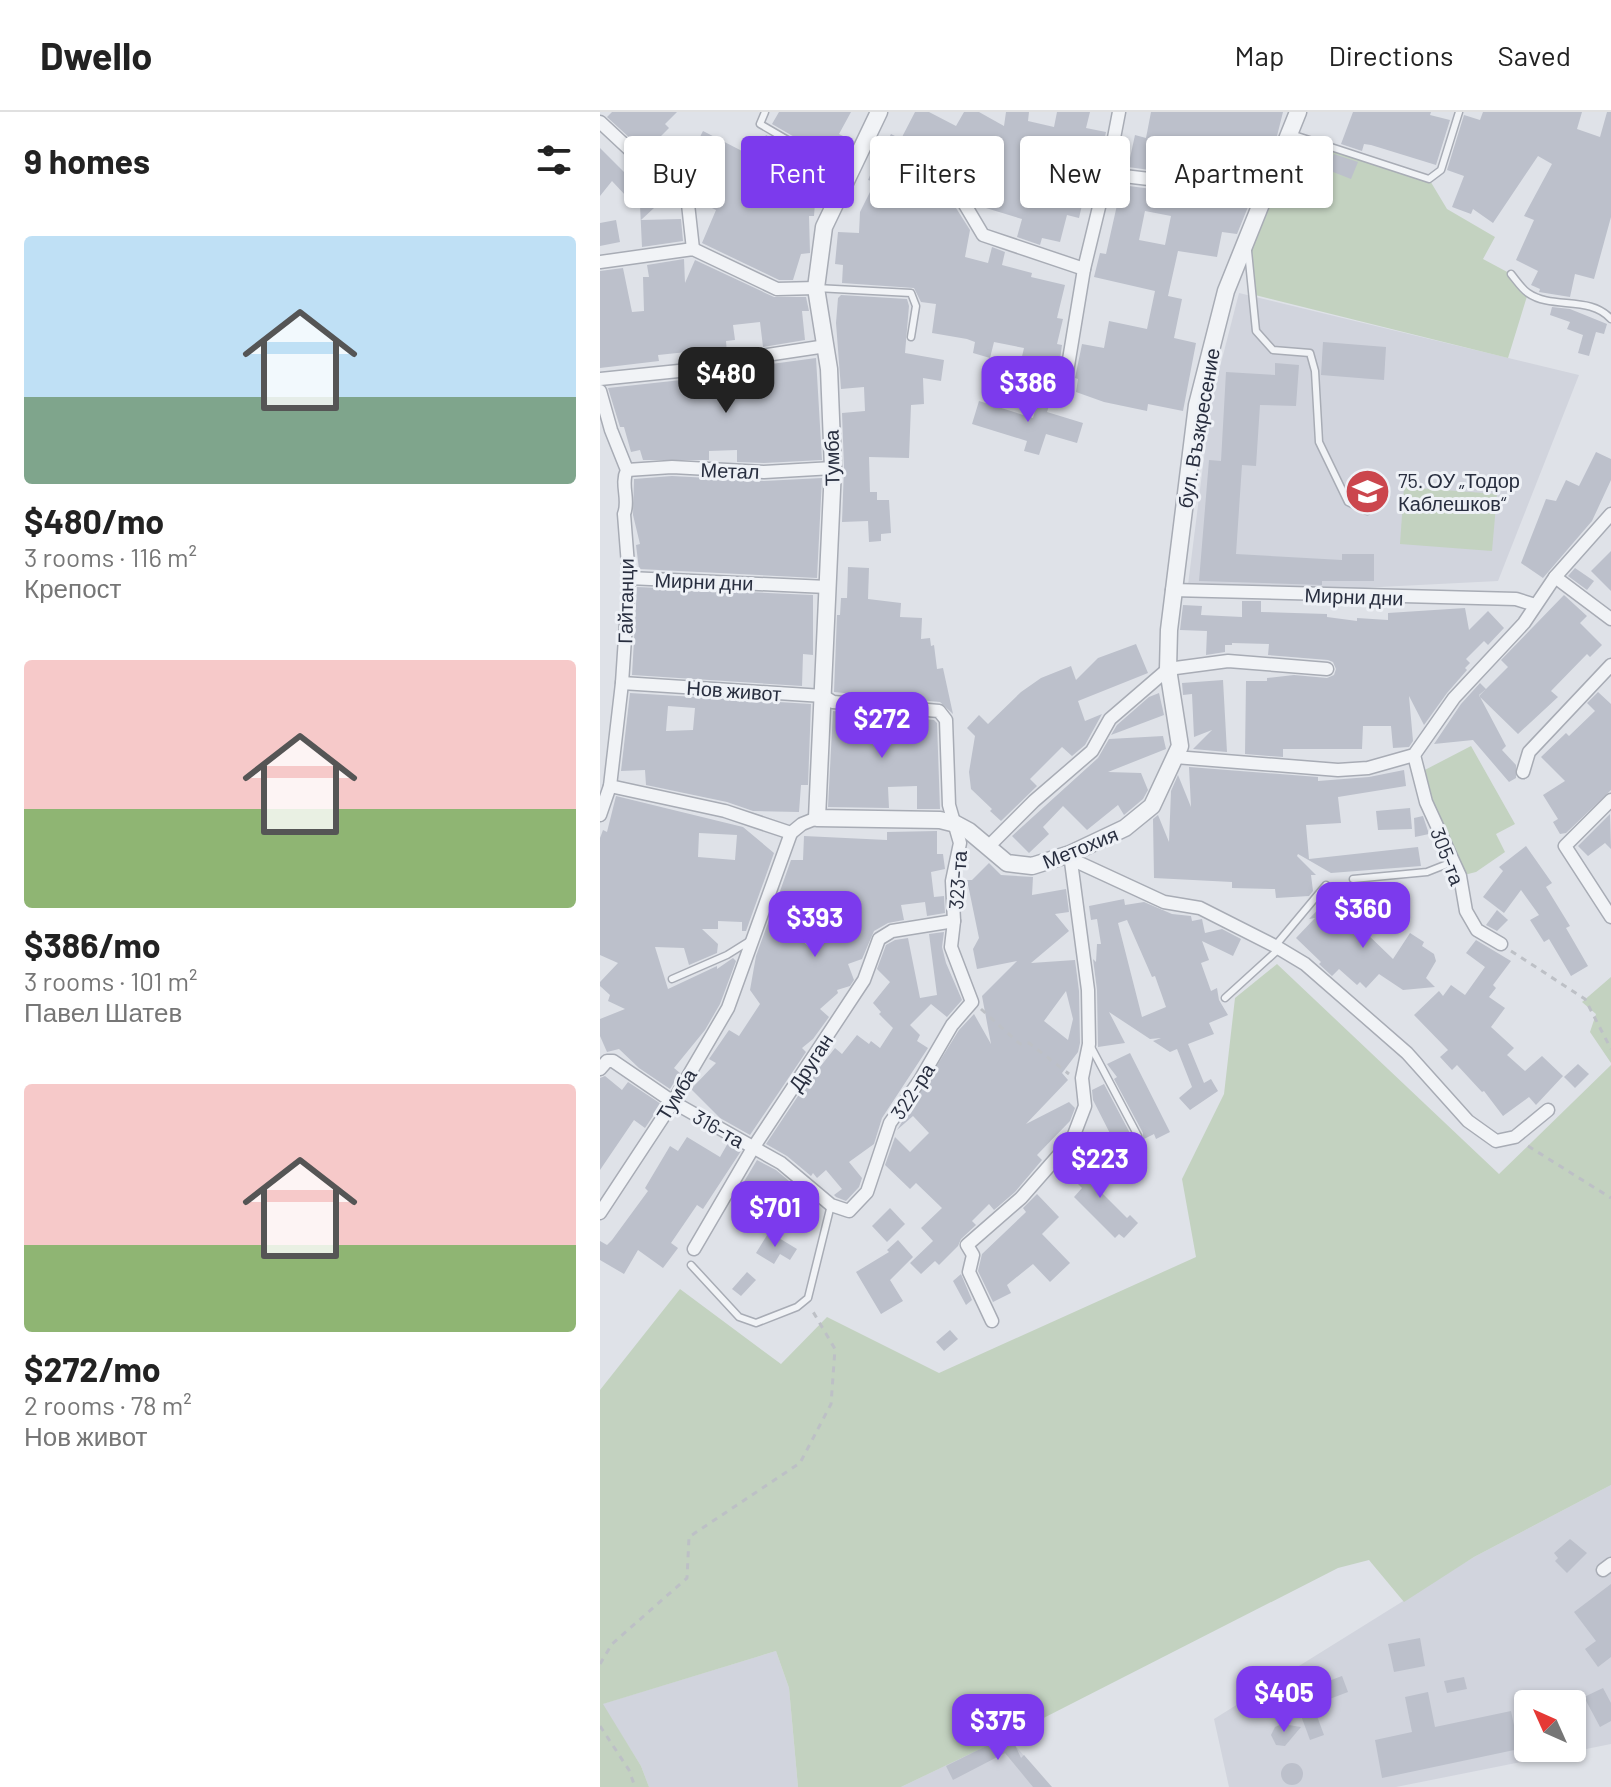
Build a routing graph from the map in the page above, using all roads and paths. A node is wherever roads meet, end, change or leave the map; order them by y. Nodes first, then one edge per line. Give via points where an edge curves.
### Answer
1 (765, 112) edge
2 (879, 112) edge
3 (1119, 112) edge
4 (1298, 112) edge
5 (1459, 112) edge
6 (600, 122) edge
7 (1290, 133) junction
8 (781, 136) edge
9 (1114, 136) edge
10 (1289, 136) edge
11 (854, 163) edge
12 (833, 208) edge
13 (967, 208) edge
14 (1099, 208) edge
15 (1260, 208) edge
16 (1247, 240) junction
17 (693, 249) junction
18 (600, 262) edge
19 (1084, 269) junction
20 (1511, 274) dead end
21 (816, 288) junction
22 (1611, 319) edge
23 (911, 337) dead end
24 (826, 346) junction
25 (600, 379) edge
26 (600, 391) edge
27 (1063, 396) dead end
28 (833, 468) junction
29 (627, 470) junction
30 (1367, 511) dead end
31 (1611, 514) edge
32 (1555, 577) junction
33 (629, 578) junction
34 (827, 587) junction
35 (1172, 590) junction
36 (1535, 605) junction
37 (1611, 619) edge
38 (1611, 665) edge
39 (1168, 669) junction
40 (1327, 669) dead end
41 (622, 683) junction
42 (823, 696) junction
43 (939, 711) joint
44 (1414, 755) junction
45 (1175, 757) junction
46 (1523, 772) dead end
47 (610, 786) junction
48 (1611, 800) edge
49 (600, 815) edge
50 (817, 818) junction
51 (956, 824) junction
52 (791, 833) junction
53 (989, 846) junction
54 (1071, 856) junction
55 (1455, 861) junction
56 (1353, 879) dead end
57 (1326, 885) dead end
58 (1611, 917) edge
59 (954, 921) junction
60 (751, 940) junction
61 (1501, 944) joint
62 (1277, 947) junction
63 (672, 979) dead end
64 (1225, 998) dead end
65 (972, 1002) junction
66 (1089, 1044) junction
67 (1611, 1049) edge
68 (602, 1067) edge
69 (1082, 1078) junction
70 (673, 1102) junction
71 (1548, 1110) dead end
72 (1138, 1136) dead end
73 (1515, 1137) junction
74 (753, 1148) junction
75 (1611, 1198) edge
76 (831, 1205) junction
77 (600, 1213) edge
78 (694, 1249) dead end
79 (691, 1265) dead end
80 (808, 1298) junction
81 (992, 1321) dead end
82 (600, 1664) edge
83 (600, 1726) edge
84 (635, 1787) edge

1 - 8 lane via 760,124
2 - 11 street, Тумба
3 - 9 street
4 - 7 street, бул. Възкресение
5 - 7 lane via 1441,170 1429,179
6 - 17 street via 688,204
7 - 10 street, бул. Възкресение
12 - 21 street, Тумба via 824,227
13 - 19 street via 983,235
14 - 19 street
15 - 16 street, бул. Възкресение
16 - 30 lane via 1256,331 1273,350 1310,353 1319,442 1348,502
16 - 35 street, бул. Възкресение via 1226,291 1197,405
17 - 18 street
17 - 21 street via 777,289
19 - 27 street
20 - 22 lane via 1528,293 1605,312
21 - 23 lane via 911,293 916,306
21 - 24 street, Тумба
24 - 25 street via 708,368
24 - 28 street, Тумба
26 - 29 street, Гайтанци
28 - 29 street, Метал
28 - 34 street, Тумба
29 - 33 street, Гайтанци via 623,478
31 - 32 street
32 - 36 street
32 - 37 street
33 - 34 street, Мирни дни
33 - 41 street, Гайтанци
34 - 42 street, Тумба
35 - 36 street, Мирни дни via 1516,599
35 - 39 street, бул. Възкресение
36 - 44 street via 1454,698
38 - 46 street via 1529,752
39 - 40 street via 1228,661
39 - 45 street, бул. Възкресение via 1180,746
39 - 53 street via 1110,719 1092,751
41 - 42 street, Нов живот
41 - 47 street, Гайтанци
42 - 43 street, Нов живот via 833,702
42 - 50 street, Тумба
43 - 51 street, 323-та via 946,720 949,805
44 - 45 street via 1338,770
44 - 55 street, 305-та via 1426,802
45 - 54 street, Метохия via 1152,806 1125,828
47 - 49 street, Гайтанци
47 - 52 street via 725,811
48 - 58 street via 1565,846
50 - 51 street, Метохия
50 - 52 street
51 - 53 street, Метохия
51 - 59 street, 323-та via 960,843 952,881
52 - 60 street, Тумба
53 - 54 street, Метохия via 1007,863 1019,866
54 - 62 street via 1164,902 1200,908
54 - 66 street via 1088,990
55 - 56 lane via 1427,872
55 - 61 street, 305-та via 1466,911 1477,930
57 - 62 lane
59 - 65 street, 323-та via 951,947
59 - 74 street, Друган via 892,931 879,939 864,980
60 - 63 lane
60 - 70 street, Тумба via 728,1008
61 - 67 path via 1585,999
62 - 64 lane
62 - 73 street via 1305,964 1407,1053 1468,1121 1496,1141
65 - 69 path via 1020,1044 1029,1043
65 - 76 street, 322-ра via 890,1123 867,1192 849,1211
66 - 69 street
66 - 72 lane
68 - 70 street, 316-та via 613,1061
69 - 81 street via 1085,1106 1072,1140 1021,1198 967,1245 973,1255 969,1272
70 - 74 street, 316-та
70 - 77 street, Тумба
71 - 73 street
73 - 75 path
74 - 76 street, 316-та via 781,1163
74 - 78 street, Друган
76 - 80 lane
79 - 80 lane via 739,1317 756,1323
80 - 82 path via 835,1349 831,1404 800,1463 689,1537 687,1578 612,1644
83 - 84 path

